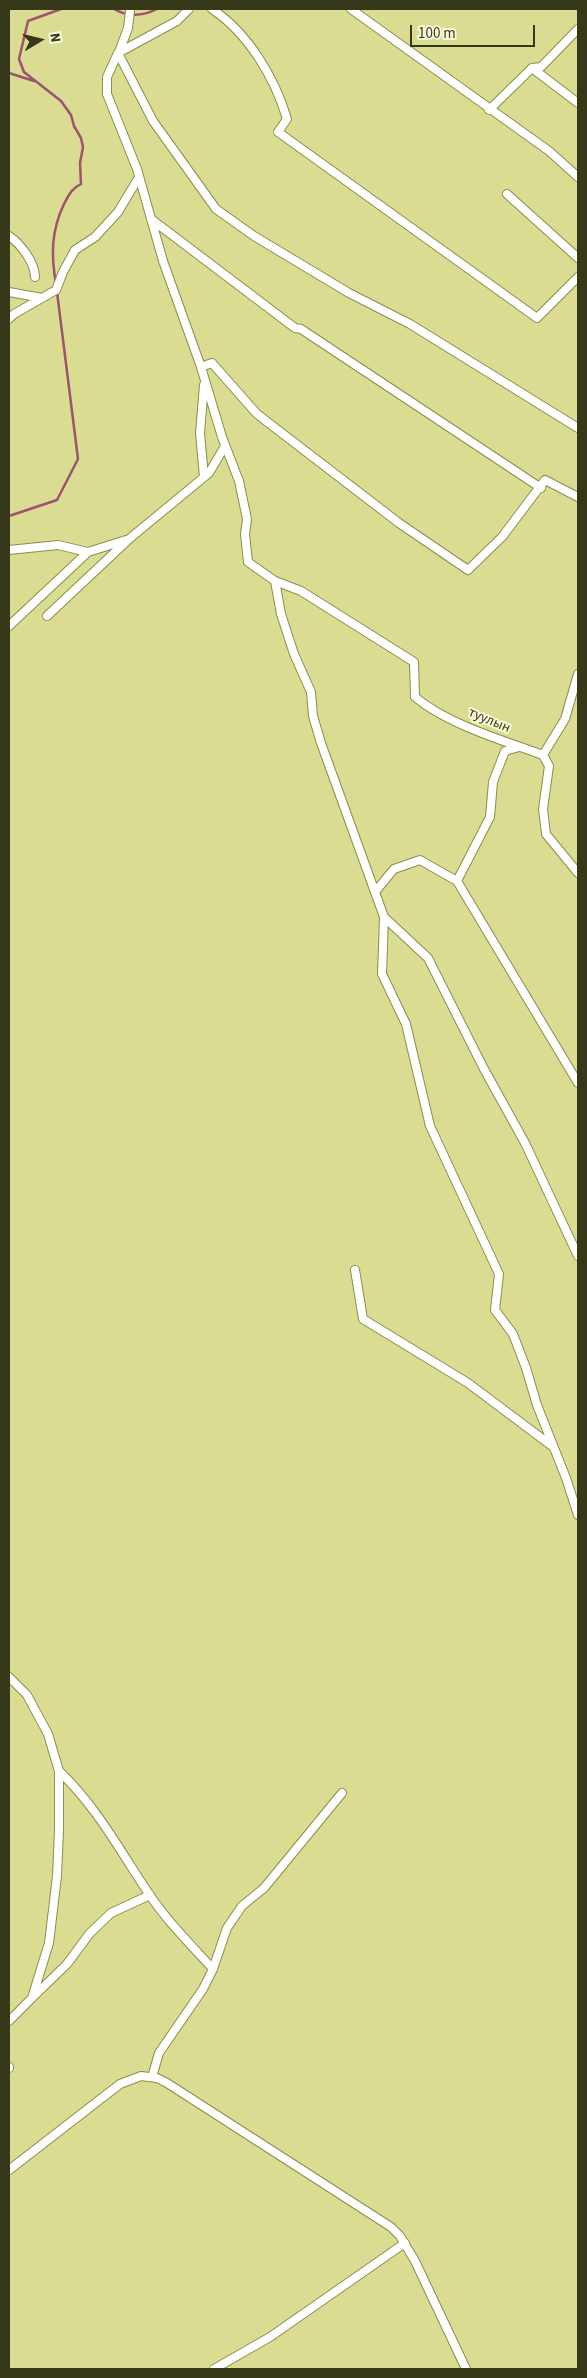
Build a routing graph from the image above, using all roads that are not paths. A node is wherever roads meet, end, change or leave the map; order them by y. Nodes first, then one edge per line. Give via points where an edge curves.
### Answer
1 (189, 9) edge
2 (212, 9) edge
3 (351, 9) edge
4 (130, 15) dead end
5 (578, 29) edge
6 (119, 53) junction
7 (532, 68) junction
8 (578, 103) edge
9 (489, 110) junction
10 (578, 176) edge
11 (139, 178) junction
12 (507, 194) dead end
13 (151, 219) junction
14 (9, 236) edge
15 (578, 258) edge
16 (35, 277) dead end
17 (578, 278) edge
18 (9, 292) edge
19 (42, 298) junction
20 (9, 320) edge
21 (201, 368) junction
22 (204, 378) junction
23 (578, 428) edge
24 (225, 446) junction
25 (204, 477) junction
26 (540, 488) junction
27 (578, 497) edge
28 (129, 539) junction
29 (9, 550) edge
30 (88, 552) junction
31 (275, 581) junction
32 (47, 616) dead end
33 (9, 626) edge
34 (578, 674) edge
35 (520, 747) junction
36 (543, 755) junction
37 (578, 872) edge
38 (457, 881) junction
39 (375, 892) junction
40 (384, 918) junction
41 (578, 1083) edge
42 (578, 1256) edge
43 (355, 1270) dead end
44 (554, 1446) junction
45 (578, 1515) edge
46 (9, 1677) edge
47 (59, 1771) junction
48 (342, 1792) dead end
49 (150, 1895) junction
50 (213, 1969) junction
51 (32, 1998) junction
52 (9, 2021) edge
53 (152, 2077) junction
54 (9, 2170) edge
55 (405, 2244) junction
56 (214, 2369) edge
57 (466, 2369) edge

1 - 6 street via 177,21
2 - 17 street via 237,31 255,54 282,102 286,119 278,132 537,318
3 - 9 street
4 - 6 street
5 - 7 street via 541,67
6 - 11 street via 107,77 108,94
6 - 23 street via 154,121 216,209 349,294 410,324
7 - 8 street
7 - 9 street
9 - 10 street via 549,151
11 - 13 street
11 - 19 street via 118,212 95,237 75,250 56,290
12 - 15 street
13 - 21 street
13 - 26 street via 295,328 301,328
14 - 16 street via 23,250 35,270
18 - 19 street
19 - 20 street
21 - 22 street
21 - 26 street via 212,362 257,414 399,523 468,570 502,537
22 - 24 street
22 - 25 street via 200,433
24 - 25 street
24 - 31 street via 239,481 247,519 248,562
25 - 28 street
26 - 27 street via 545,480
28 - 30 street
28 - 32 street
29 - 30 street via 58,545
30 - 33 street
31 - 35 street, туулын via 301,591 414,662 415,697 427,707
31 - 39 street via 281,614 311,692 313,716 321,743
34 - 36 street via 565,719
35 - 36 street, туулын
35 - 38 street via 505,751 493,782 490,816
36 - 37 street via 549,766 543,809 546,834
38 - 39 street via 420,860 394,869
38 - 41 street
39 - 40 street
40 - 42 street via 428,958 525,1142
40 - 44 street via 382,974 406,1024 430,1126 499,1274 495,1310 513,1334
43 - 44 street via 363,1319 468,1383
44 - 45 street
46 - 47 street via 27,1695 48,1734
47 - 49 street via 91,1805
47 - 51 street via 58,1867 54,1905 49,1943
48 - 50 street via 264,1888 242,1906 227,1928
49 - 50 street
49 - 51 street via 111,1913
50 - 53 street via 159,2053
51 - 52 street
53 - 54 street via 136,2077 120,2084
53 - 55 street via 174,2087 379,2218 396,2231
55 - 56 street via 270,2337
55 - 57 street

